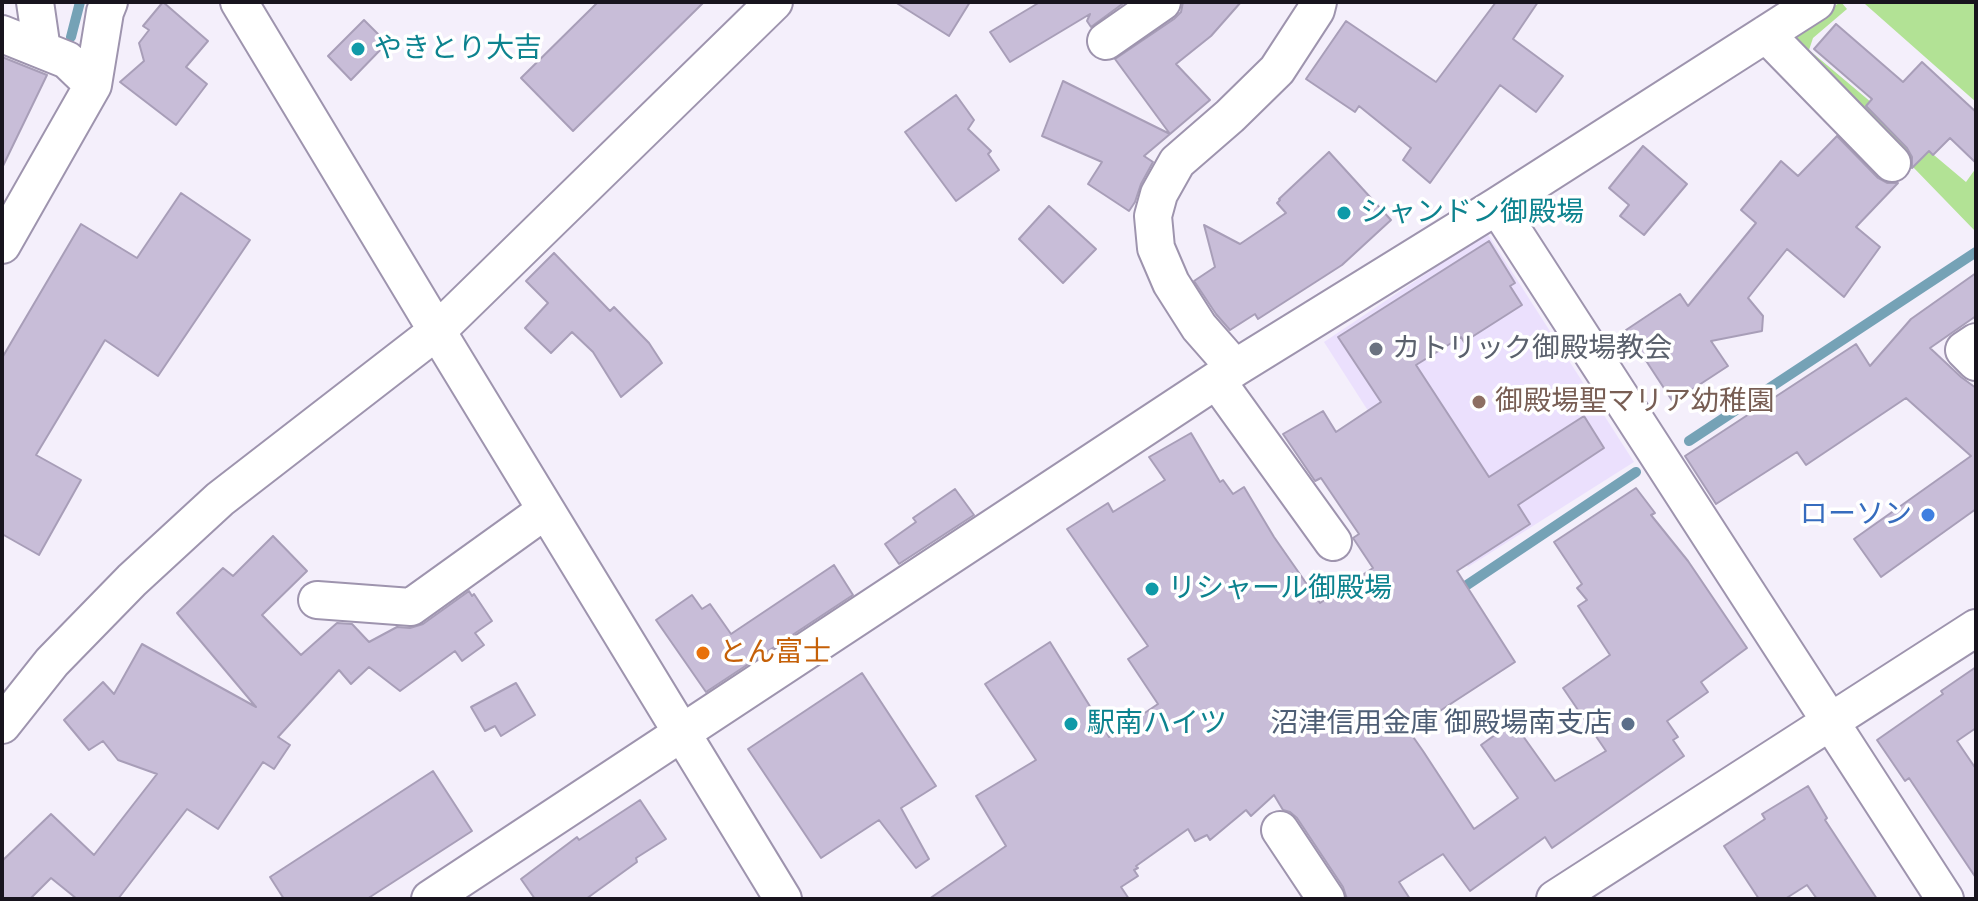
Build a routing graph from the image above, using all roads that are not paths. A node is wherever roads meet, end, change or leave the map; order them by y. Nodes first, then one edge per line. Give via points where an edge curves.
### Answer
1 (35, 2) edge
2 (109, 2) edge
3 (239, 2) edge
4 (774, 2) edge
5 (1162, 2) edge
6 (1318, 2) edge
7 (1816, 2) edge
8 (2, 34) edge
9 (1766, 34) junction
10 (1106, 41) dead end
11 (42, 50) junction
12 (93, 85) junction
13 (1892, 163) dead end
14 (1497, 206) junction
15 (2, 245) edge
16 (437, 331) junction
17 (1976, 342) edge
18 (1976, 362) edge
19 (1226, 375) junction
20 (546, 510) junction
21 (1333, 542) dead end
22 (317, 600) dead end
23 (1976, 628) edge
24 (1831, 721) junction
25 (2, 725) edge
26 (682, 734) junction
27 (1280, 830) dead end
28 (430, 899) edge
29 (783, 899) edge
30 (1326, 899) edge
31 (1555, 899) edge
32 (1945, 899) edge

1 - 11 street
2 - 12 street
3 - 16 street
4 - 16 street
5 - 10 street
6 - 19 street via 1277,70 1177,162 1153,216 1156,248 1171,283
7 - 9 street
8 - 11 street
9 - 13 street
9 - 14 street
11 - 12 street via 67,60
12 - 15 street
14 - 19 street
14 - 24 street
16 - 20 street
16 - 25 street via 220,499 52,662
17 - 18 street via 1964,350
19 - 21 street
19 - 26 street
20 - 22 street via 411,607
20 - 26 street
23 - 24 street
24 - 31 street
24 - 32 street
26 - 28 street
26 - 29 street
27 - 30 street

